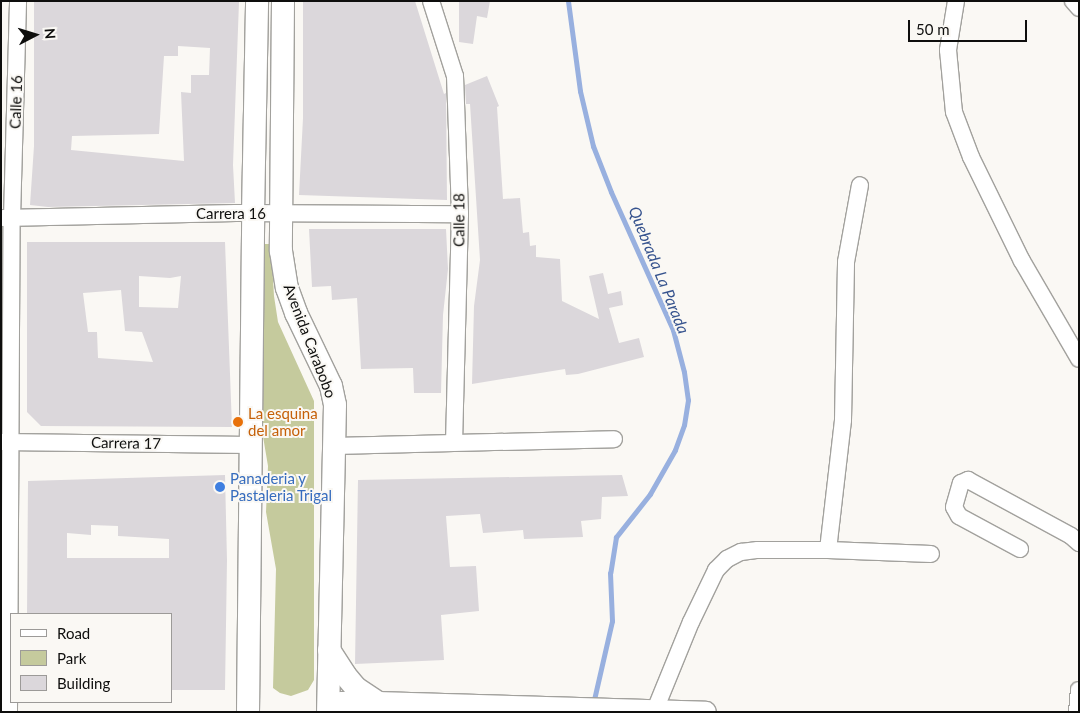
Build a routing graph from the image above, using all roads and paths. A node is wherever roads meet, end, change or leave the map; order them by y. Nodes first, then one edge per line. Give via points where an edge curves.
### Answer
1 (18, 1) edge
2 (257, 1) edge
3 (283, 1) edge
4 (430, 1) edge
5 (956, 1) edge
6 (1073, 1) edge
7 (1079, 8) edge
8 (860, 185) dead end
9 (252, 214) junction
10 (281, 214) junction
11 (460, 214) junction
12 (7, 218) edge
13 (1079, 359) edge
14 (614, 439) dead end
15 (6, 442) edge
16 (454, 442) junction
17 (251, 445) junction
18 (334, 446) junction
19 (1079, 543) edge
20 (1020, 549) dead end
21 (828, 550) junction
22 (931, 554) dead end
23 (329, 650) junction
24 (1079, 690) edge
25 (377, 702) junction
26 (655, 710) junction
27 (9, 712) edge
28 (248, 712) edge
29 (328, 712) edge
30 (332, 712) edge
31 (706, 712) edge
32 (1077, 712) edge

1 - 12 street, Calle 16
2 - 9 main road
3 - 10 main road, Avenida Carabobo
4 - 11 street, Calle 18 via 455,76
5 - 13 street via 948,50 954,112 971,157 1022,262
6 - 7 street
8 - 21 street via 846,262 844,420
9 - 10 street, Carrera 16
9 - 12 street, Carrera 16
9 - 17 main road
10 - 11 street, Carrera 16
10 - 18 main road, Avenida Carabobo via 281,251 287,288 331,386 335,405
11 - 16 street, Calle 18
12 - 15 street, Calle 16
14 - 16 street
15 - 17 street, Carrera 17
15 - 27 street, Calle 16
16 - 18 street
17 - 28 main road
18 - 23 main road, Avenida Carabobo
19 - 20 street via 968,480 961,483 954,507 959,516
21 - 22 street
21 - 26 street via 741,552 727,558 716,570 691,622
23 - 25 main road via 356,688
23 - 29 main road, Avenida Carabobo
24 - 32 street
25 - 26 street
25 - 30 street via 341,702
26 - 31 street

